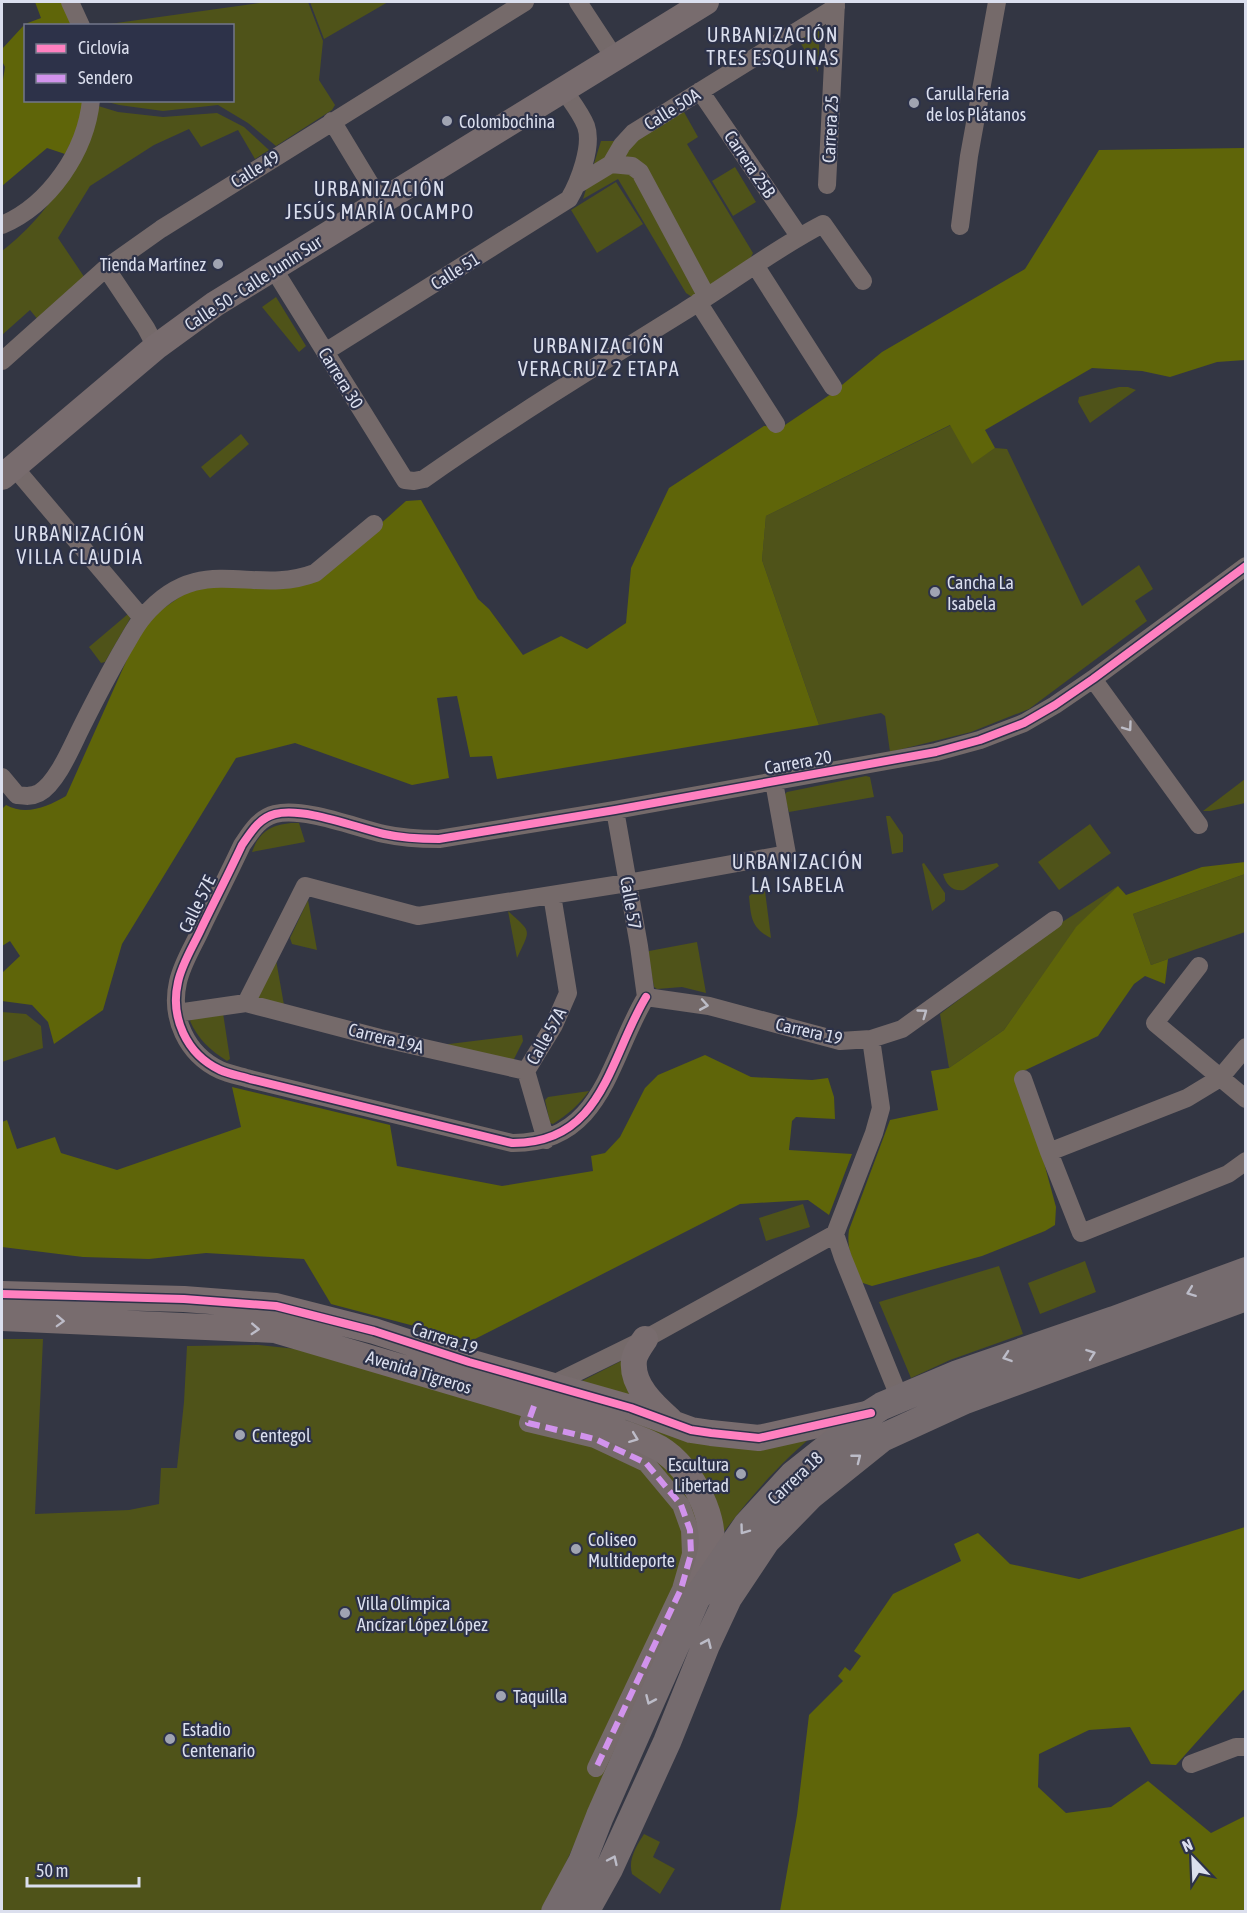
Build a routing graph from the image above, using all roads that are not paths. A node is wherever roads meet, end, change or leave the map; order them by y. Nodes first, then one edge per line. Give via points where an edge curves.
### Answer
1 (70, 2) edge
2 (525, 2) edge
3 (578, 2) edge
4 (705, 2) edge
5 (997, 2) edge
6 (836, 4) edge
7 (80, 24) edge
8 (614, 57) junction
9 (563, 89) junction
10 (700, 91) junction
11 (91, 102) edge
12 (332, 121) junction
13 (611, 164) junction
14 (578, 184) junction
15 (827, 185) dead end
16 (381, 202) junction
17 (2, 225) edge
18 (960, 226) dead end
19 (799, 236) junction
20 (755, 265) junction
21 (106, 268) junction
22 (273, 268) junction
23 (862, 280) dead end
24 (703, 299) junction
25 (156, 347) junction
26 (325, 352) junction
27 (2, 361) edge
28 (833, 387) dead end
29 (776, 424) dead end
30 (8, 472) edge
31 (374, 524) dead end
32 (1245, 566) edge
33 (142, 618) junction
34 (1094, 679) junction
35 (2, 777) edge
36 (774, 782) junction
37 (615, 810) junction
38 (306, 814) joint
39 (1199, 825) dead end
40 (627, 883) junction
41 (552, 895) junction
42 (1054, 920) dead end
43 (1199, 966) dead end
44 (646, 997) junction
45 (246, 1003) junction
46 (177, 1013) junction
47 (871, 1039) junction
48 (1245, 1047) edge
49 (526, 1071) junction
50 (1220, 1078) junction
51 (1023, 1079) dead end
52 (1245, 1099) edge
53 (546, 1140) junction
54 (1048, 1152) junction
55 (1245, 1161) edge
56 (835, 1234) junction
57 (1245, 1271) edge
58 (2, 1294) edge
59 (1245, 1297) edge
60 (2, 1318) edge
61 (645, 1339) junction
62 (552, 1384) junction
63 (900, 1399) junction
64 (526, 1404) junction
65 (871, 1413) junction
66 (672, 1422) junction
67 (696, 1599) junction
68 (1245, 1747) edge
69 (1191, 1764) dead end
70 (596, 1768) dead end
71 (555, 1911) edge
72 (585, 1911) edge

1 - 7 street
2 - 12 street, Calle 49
3 - 8 street
4 - 8 street, Calle 50 - Calle Junín Sur
5 - 18 street
6 - 10 street, Calle 50A
6 - 15 street, Carrera 25
8 - 9 street, Calle 50 - Calle Junín Sur
9 - 14 street via 586,125 589,139
9 - 16 street, Calle 50 - Calle Junín Sur
10 - 13 street, Calle 50A via 633,133
10 - 19 street, Carrera 25B
11 - 17 street via 83,138 66,168 40,201
12 - 16 street
12 - 21 street, Calle 49
13 - 14 street, Calle 50A
13 - 24 street via 632,166 640,172
14 - 26 street, Calle 51 via 569,199
16 - 22 street, Calle 50 - Calle Junín Sur
19 - 20 street
19 - 23 street via 823,224
20 - 24 street
20 - 28 street
21 - 25 street
21 - 27 street, Calle 49
22 - 25 street, Calle 50 - Calle Junín Sur
22 - 26 street, Carrera 30
24 - 26 street, Carrera 30 via 528,408 424,479 414,481 405,480
24 - 29 street
25 - 30 street, Calle 50 - Calle Junín Sur
30 - 33 street
31 - 33 street via 315,573 282,580 198,581 179,586
32 - 34 street, Carrera 20
33 - 35 street via 61,767 40,792 17,795
34 - 36 street, Carrera 20 via 1024,723 980,740
34 -> 39 street
36 - 37 street, Carrera 20
36 - 40 street via 787,854
37 - 38 street, Carrera 20 via 439,839 386,834
37 - 40 street, Calle 57
38 - 46 street, Calle 57E via 274,814 253,828 182,969
40 - 41 street
40 - 44 street, Calle 57
41 - 45 street via 418,916 305,886
41 - 49 street, Calle 57A via 568,993
47 -> 42 street, Carrera 19 via 902,1029
43 - 50 street via 1155,1023
44 -> 47 street, Carrera 19 via 709,1006 840,1041
44 - 53 street via 592,1106 566,1130
45 - 46 street
45 - 49 street, Carrera 19A
46 - 53 street, Calle 57E via 180,1029 194,1050 219,1069 512,1143
47 - 56 street via 881,1108
48 - 50 street
49 - 53 street, Calle 57A
50 - 52 street
50 - 54 street via 1187,1098
51 - 54 street
54 - 55 street via 1080,1233 1228,1174
56 - 61 street
56 - 63 street
57 -> 63 main road, Carrera 18 via 958,1374
58 - 62 street, Carrera 19 via 276,1306
72 -> 59 main road, Carrera 18 via 609,1869 728,1598 766,1541 811,1495 882,1438 964,1400
60 -> 64 street, Avenida Tigreros via 275,1330
61 - 62 street
61 - 66 street via 634,1359 635,1375 650,1402
62 - 64 street
62 - 66 street, Carrera 19
63 - 65 main road, Carrera 18
64 -> 67 street, Avenida Tigreros via 655,1445 691,1479 708,1516 711,1548
64 - 70 street via 528,1423 595,1439 646,1463 681,1505 690,1530 691,1554 681,1589
65 - 66 street, Carrera 19 via 759,1438 691,1430
65 -> 67 main road, Carrera 18 via 793,1475 747,1525
67 -> 71 main road, Carrera 18 via 582,1862
68 - 69 street

